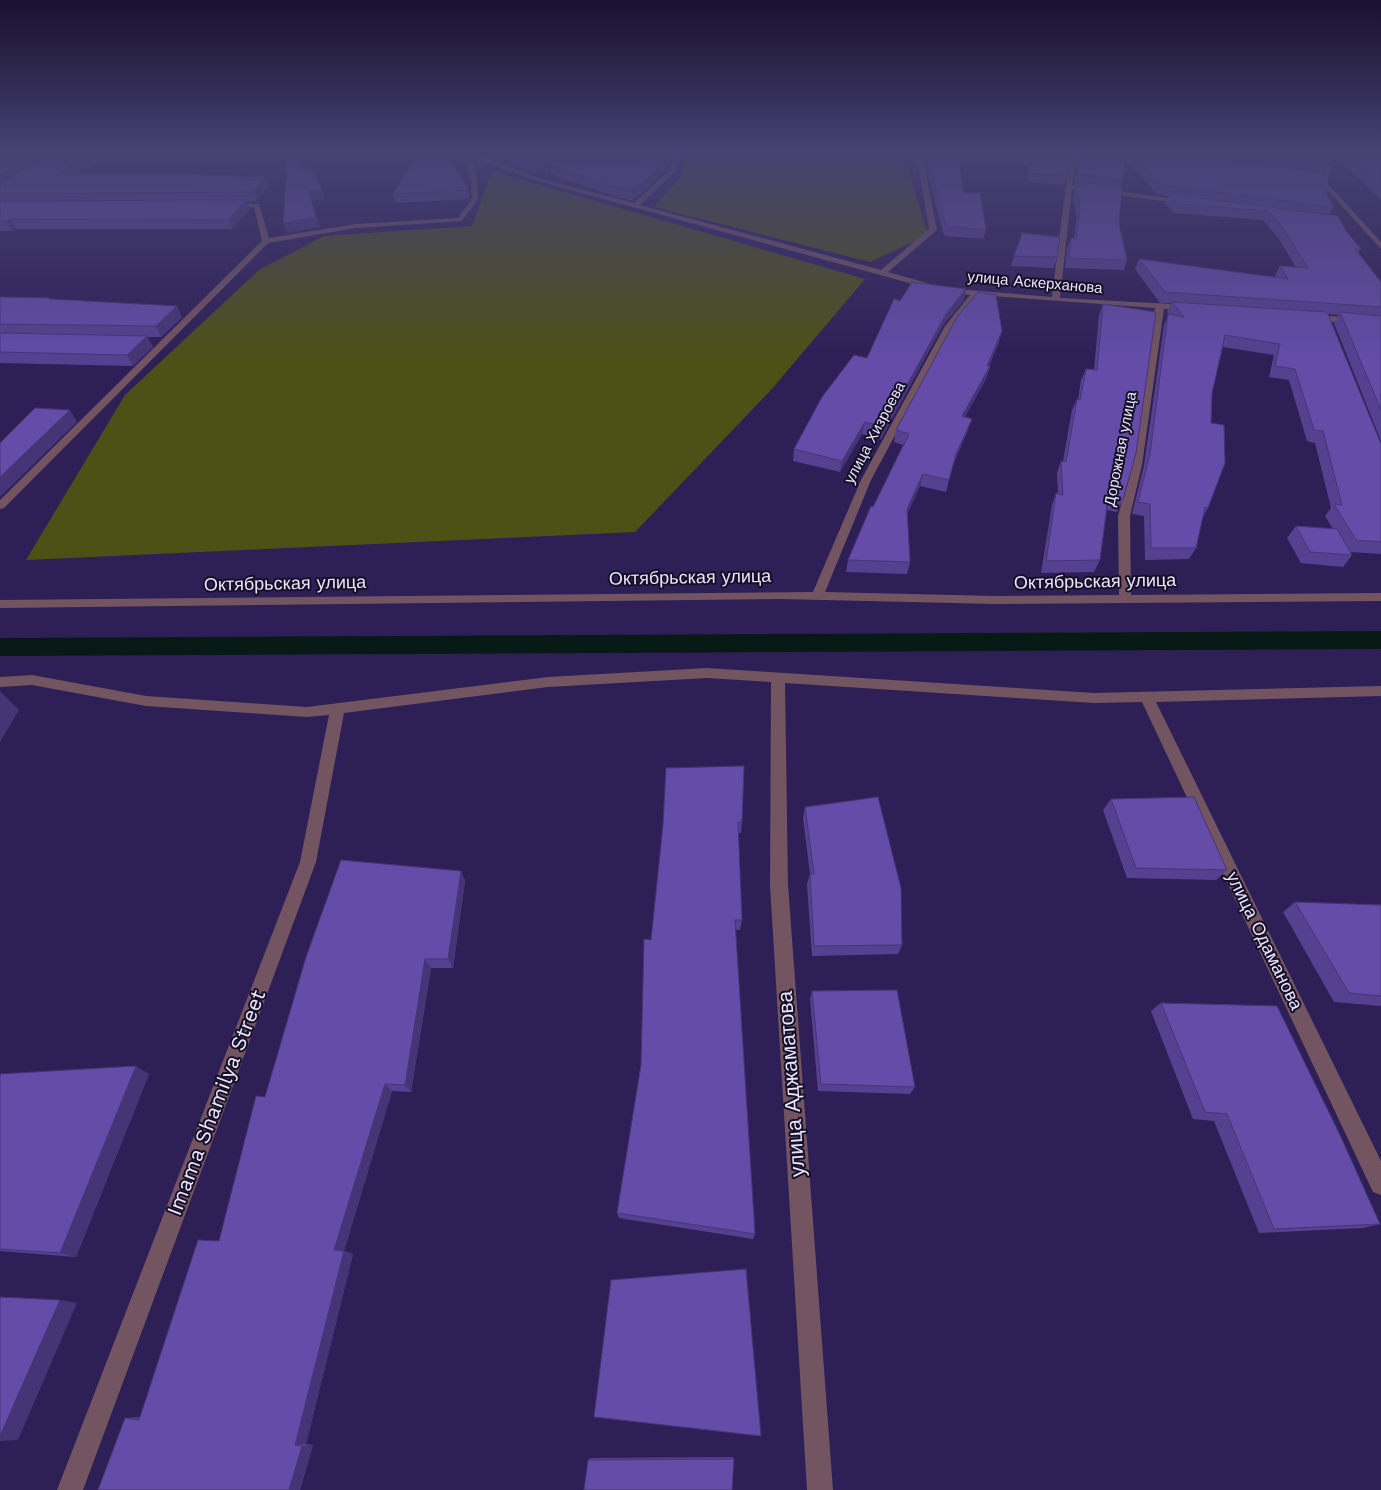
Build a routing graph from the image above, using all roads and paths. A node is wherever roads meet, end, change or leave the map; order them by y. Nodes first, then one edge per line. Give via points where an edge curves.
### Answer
1 (261, 223) edge
2 (416, 223) edge
3 (697, 223) edge
4 (932, 223) edge
5 (1066, 223) edge
6 (1352, 223) dead end
7 (1359, 223) edge
8 (1361, 225) junction
9 (266, 241) junction
10 (1381, 247) edge
11 (882, 272) junction
12 (976, 293) junction
13 (1056, 300) junction
14 (1160, 306) junction
15 (1199, 309) edge
16 (1297, 317) edge
17 (1381, 322) edge
18 (0, 506) edge
19 (817, 596) junction
20 (1381, 596) edge
21 (1125, 599) junction
22 (0, 604) edge
23 (778, 678) junction
24 (0, 682) edge
25 (1381, 691) edge
26 (1147, 697) junction
27 (338, 708) junction
28 (1381, 1184) edge
29 (70, 1490) edge
30 (820, 1490) edge

1 - 9 street
2 - 9 street via 356,226
3 - 11 street, улица Аскерханова
4 - 11 street via 933,230
5 - 13 street
6 - 8 street
7 - 8 street
8 - 10 street
9 - 18 street via 159,342
11 - 12 street, улица Аскерханова via 945,290
12 - 13 street, улица Аскерханова
12 - 19 street, улица Хизроева via 949,326 866,480
13 - 14 street, улица Аскерханова
14 - 15 street, улица Аскерханова
14 - 21 street, Дорожная улица via 1137,465 1124,516
16 - 17 street via 1328,324
19 - 21 street, Октябрьская улица
19 - 22 street, Октябрьская улица
20 - 21 street, Октябрьская улица
23 - 26 street via 1094,698
23 - 27 street via 707,673 548,682
23 - 30 street, улица Аджаматова via 778,884
24 - 27 street via 32,680 156,701 307,712
25 - 26 street
26 - 28 street, улица Одаманова
27 - 29 street, Imama Shamilya Street via 308,862

